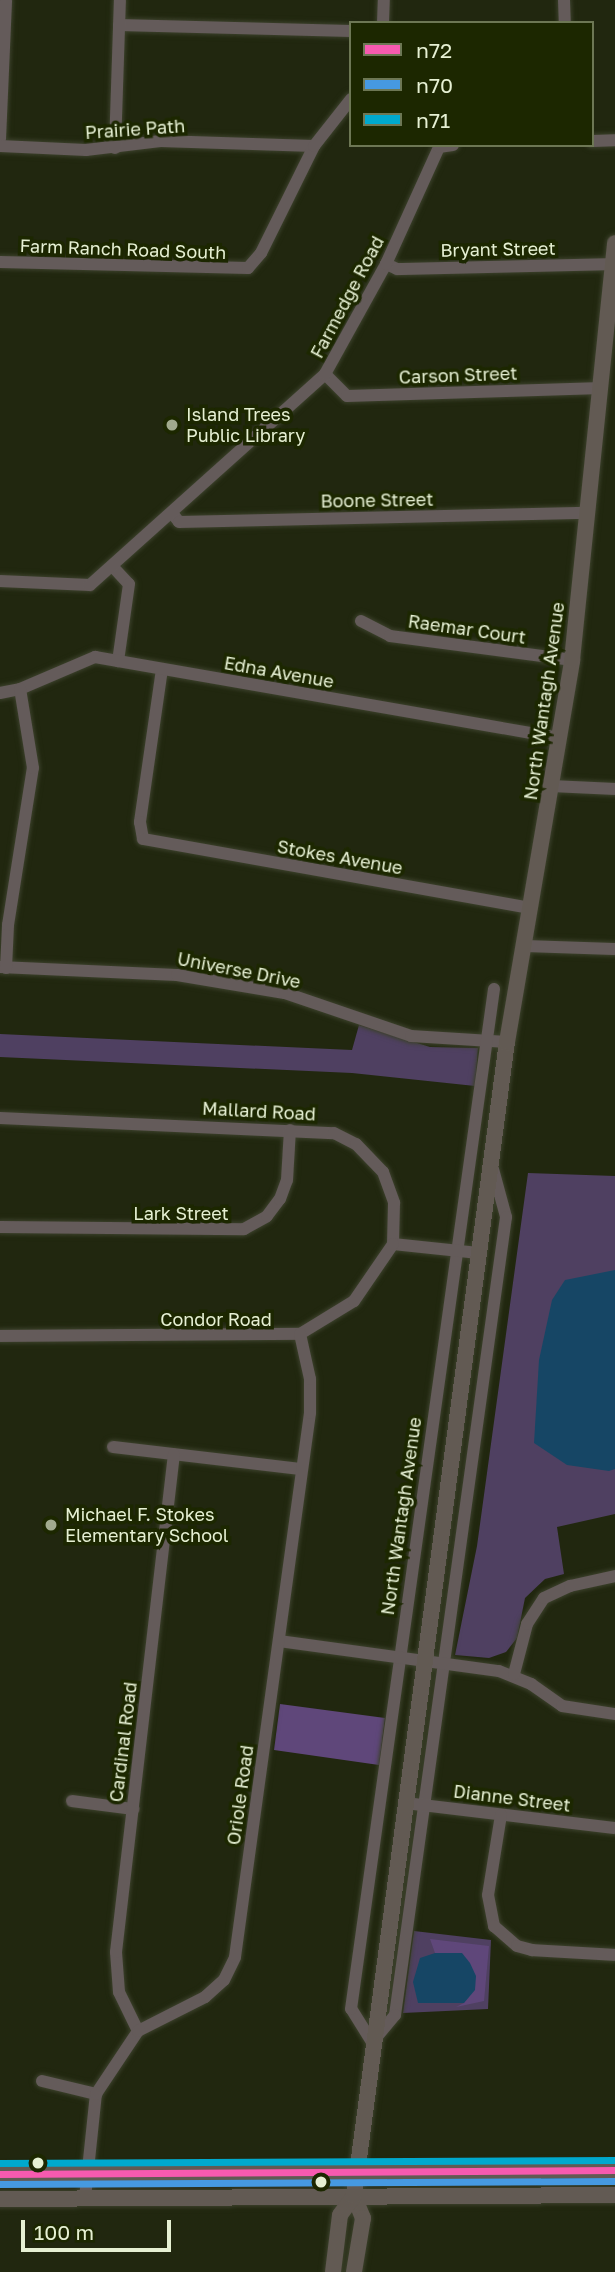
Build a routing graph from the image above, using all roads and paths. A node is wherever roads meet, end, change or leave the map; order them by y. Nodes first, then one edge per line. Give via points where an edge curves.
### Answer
1 (6, 0) edge
2 (120, 0) edge
3 (383, 0) edge
4 (564, 0) edge
5 (383, 21) edge
6 (565, 21) edge
7 (119, 25) junction
8 (349, 32) edge
9 (349, 103) edge
10 (0, 139) edge
11 (615, 140) edge
12 (594, 141) edge
13 (0, 146) edge
14 (313, 146) junction
15 (442, 147) edge
16 (115, 148) junction
17 (615, 243) edge
18 (0, 262) edge
19 (386, 264) junction
20 (611, 264) junction
21 (325, 374) junction
22 (602, 388) junction
23 (172, 513) junction
24 (588, 513) junction
25 (114, 566) junction
26 (0, 581) edge
27 (361, 621) dead end
28 (572, 660) junction
29 (118, 661) junction
30 (162, 669) junction
31 (20, 689) junction
32 (0, 693) edge
33 (559, 738) junction
34 (552, 786) junction
35 (615, 789) edge
36 (530, 908) junction
37 (524, 946) junction
38 (615, 949) edge
39 (3, 967) edge
40 (494, 989) dead end
41 (486, 1041) junction
42 (507, 1042) junction
43 (0, 1118) edge
44 (290, 1130) junction
45 (491, 1161) junction
46 (0, 1227) edge
47 (393, 1244) junction
48 (458, 1251) junction
49 (479, 1253) junction
50 (300, 1334) junction
51 (0, 1336) edge
52 (113, 1447) dead end
53 (174, 1454) junction
54 (301, 1469) junction
55 (615, 1576) edge
56 (279, 1641) junction
57 (400, 1658) junction
58 (424, 1661) junction
59 (444, 1664) junction
60 (514, 1674) junction
61 (615, 1714) edge
62 (72, 1801) dead end
63 (405, 1802) junction
64 (424, 1805) junction
65 (132, 1809) junction
66 (501, 1815) junction
67 (615, 1828) edge
68 (615, 1955) edge
69 (138, 2031) junction
70 (372, 2042) junction
71 (42, 2081) dead end
72 (96, 2094) junction
73 (615, 2170) edge
74 (357, 2172) junction
75 (86, 2173) junction
76 (0, 2174) edge
77 (615, 2194) edge
78 (354, 2196) junction
79 (85, 2198) junction
80 (0, 2199) edge
81 (333, 2272) edge
82 (354, 2272) edge

1 - 10 street
2 - 7 street
3 - 5 street
4 - 6 street
7 - 8 street
7 - 16 street
9 - 14 street
11 - 12 street
13 - 16 street, Prairie Path
14 - 16 street, Prairie Path via 160,141
14 - 18 street, Farm Ranch Road South via 261,253 246,269
15 - 19 street, Farmedge Road
17 - 20 main road, North Wantagh Avenue
19 - 20 street, Bryant Street via 397,269
19 - 21 street, Farmedge Road
20 - 22 main road, North Wantagh Avenue
21 - 22 street, Carson Street via 347,396
21 - 23 street, Farmedge Road
22 - 24 main road, North Wantagh Avenue
23 - 24 street, Boone Street via 179,522
23 - 25 street, Farmedge Road
24 - 28 main road, North Wantagh Avenue
25 - 26 street, Farmedge Road via 90,584
25 - 29 street via 129,584
27 - 28 street, Raemar Court via 390,636
28 - 33 main road, North Wantagh Avenue
29 - 30 street, Edna Avenue
29 - 31 street, Edna Avenue via 82,660
30 - 33 street, Edna Avenue
30 - 36 street, Stokes Avenue via 140,822 143,839
31 - 32 street, Edna Avenue
31 - 39 street via 33,768
33 - 34 main road, North Wantagh Avenue
34 - 35 street
34 - 36 main road, North Wantagh Avenue
36 - 37 main road, North Wantagh Avenue
37 - 38 street
37 - 42 main road, North Wantagh Avenue
39 - 41 street, Universe Drive via 177,975 285,993 411,1036
40 - 41 street, North Wantagh Avenue
41 - 42 street, Universe Drive
41 - 48 street, North Wantagh Avenue
42 - 45 main road, North Wantagh Avenue
43 - 44 street, Mallard Road
44 - 46 street, Lark Street via 287,1180 280,1199 267,1216 244,1229
44 - 47 street, Mallard Road via 334,1133 370,1155 392,1192
45 - 49 main road, North Wantagh Avenue
45 - 59 street, North Wantagh Avenue via 506,1217
47 - 48 street
47 - 50 street via 354,1301
48 - 49 street
48 - 57 street, North Wantagh Avenue
49 - 58 main road, North Wantagh Avenue
50 - 51 street, Condor Road
50 - 54 street, Oriole Road via 310,1397
52 - 53 street
53 - 54 street
53 - 65 street, Cardinal Road
54 - 56 street, Oriole Road
55 - 60 street via 570,1586 544,1598 527,1625
56 - 57 street
56 - 69 street, Oriole Road via 235,1957 224,1980 205,1997
57 - 58 street
57 - 70 street, North Wantagh Avenue via 351,2009
58 - 59 street
58 - 63 main road, North Wantagh Avenue
59 - 60 street
59 - 64 street, North Wantagh Avenue
60 - 61 street via 562,1706
62 - 65 street
63 - 64 street, Dianne Street
63 - 70 main road, North Wantagh Avenue
64 - 66 street, Dianne Street
64 - 70 street, North Wantagh Avenue via 395,2015
65 - 69 street, Cardinal Road via 116,1976
66 - 67 street, Dianne Street
66 - 68 street via 488,1906 499,1932 517,1946 532,1950
69 - 72 street, Oriole Road
70 - 74 main road, North Wantagh Avenue
71 - 72 street
72 - 75 street, Oriole Road
73 - 74 main road
74 - 75 main road
74 - 78 main road, North Wantagh Avenue
75 - 76 main road
75 - 79 street, Oriole Road
77 - 78 main road
78 - 79 main road
78 - 81 main road via 340,2216
78 - 82 main road via 363,2218
79 - 80 main road

